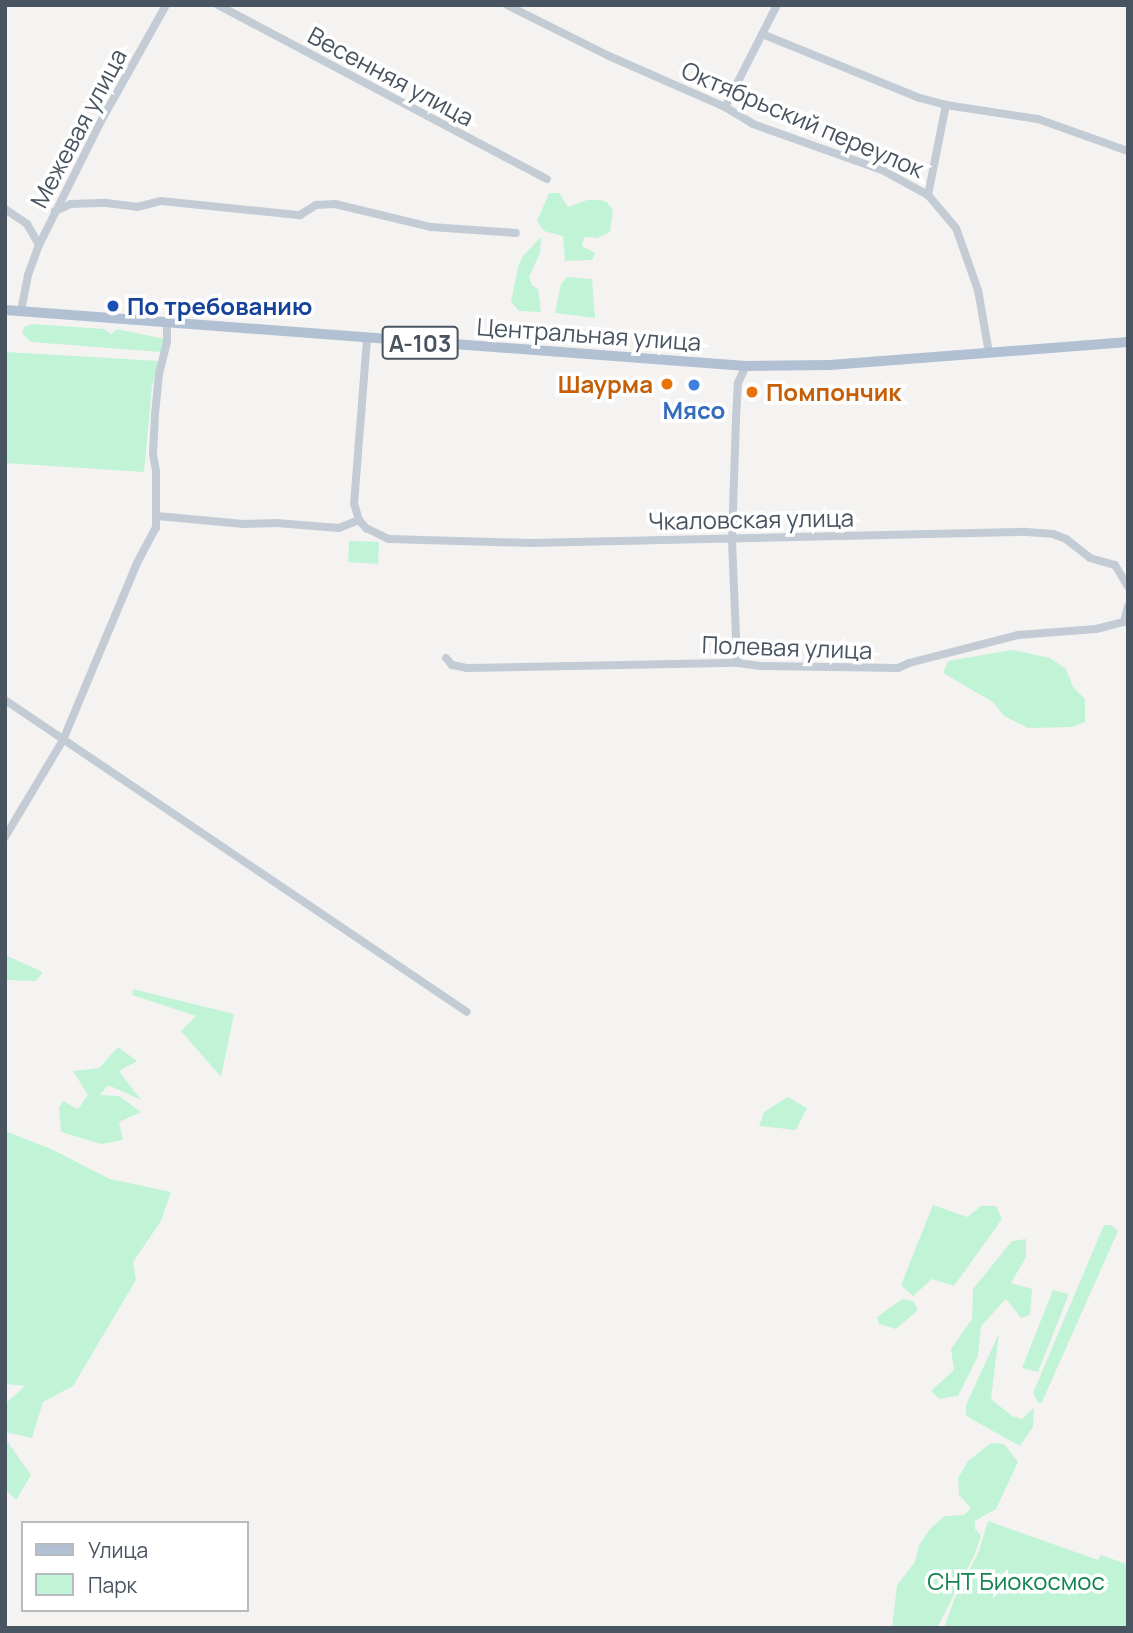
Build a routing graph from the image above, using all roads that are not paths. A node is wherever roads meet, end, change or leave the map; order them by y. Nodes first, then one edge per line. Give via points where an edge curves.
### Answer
1 (166, 5) edge
2 (218, 5) edge
3 (507, 5) edge
4 (777, 5) edge
5 (762, 34) junction
6 (946, 106) junction
7 (725, 107) junction
8 (1128, 151) edge
9 (547, 179) dead end
10 (928, 195) junction
11 (5, 208) edge
12 (55, 211) junction
13 (516, 233) dead end
14 (39, 245) junction
15 (5, 310) edge
16 (21, 311) junction
17 (167, 323) junction
18 (367, 339) junction
19 (1128, 342) edge
20 (989, 353) junction
21 (746, 366) junction
22 (157, 516) junction
23 (359, 520) junction
24 (732, 540) junction
25 (1128, 587) edge
26 (1128, 606) edge
27 (1126, 624) edge
28 (446, 658) dead end
29 (737, 663) junction
30 (5, 699) edge
31 (64, 740) junction
32 (5, 837) edge
33 (467, 1012) dead end

1 - 12 street, Межевая улица
2 - 9 street, Весенняя улица
3 - 7 street, Октябрьский переулок
4 - 5 street
5 - 6 street
5 - 7 street
6 - 8 street via 1038,119
6 - 10 street
7 - 10 street, Октябрьский переулок via 753,124 884,171
10 - 20 street, Октябрьский переулок via 956,228 978,290
11 - 14 street via 27,224
12 - 13 street via 71,204 137,207 161,201 300,215 316,205 335,204 431,227
12 - 14 street, Межевая улица
14 - 16 street, Межевая улица via 27,275
15 - 16 main road, Центральная улица / А-103
16 - 17 main road, Центральная улица / А-103
17 - 18 main road, Центральная улица / А-103
17 - 22 street via 155,414
18 - 21 main road, Центральная улица / А-103
18 - 23 street via 354,483
19 - 20 main road, Центральная улица / А-103
20 - 21 main road, Центральная улица / А-103
21 - 24 street via 737,383
22 - 23 street via 339,528
22 - 31 street via 156,528
23 - 24 street, Чкаловская улица via 374,534 389,539
24 - 25 street, Чкаловская улица via 1053,534 1090,558 1115,565
24 - 29 street
26 - 27 street
27 - 29 street, Полевая улица via 1018,635 898,668
28 - 29 street, Полевая улица via 452,665 467,668
30 - 31 street
31 - 32 street
31 - 33 street

